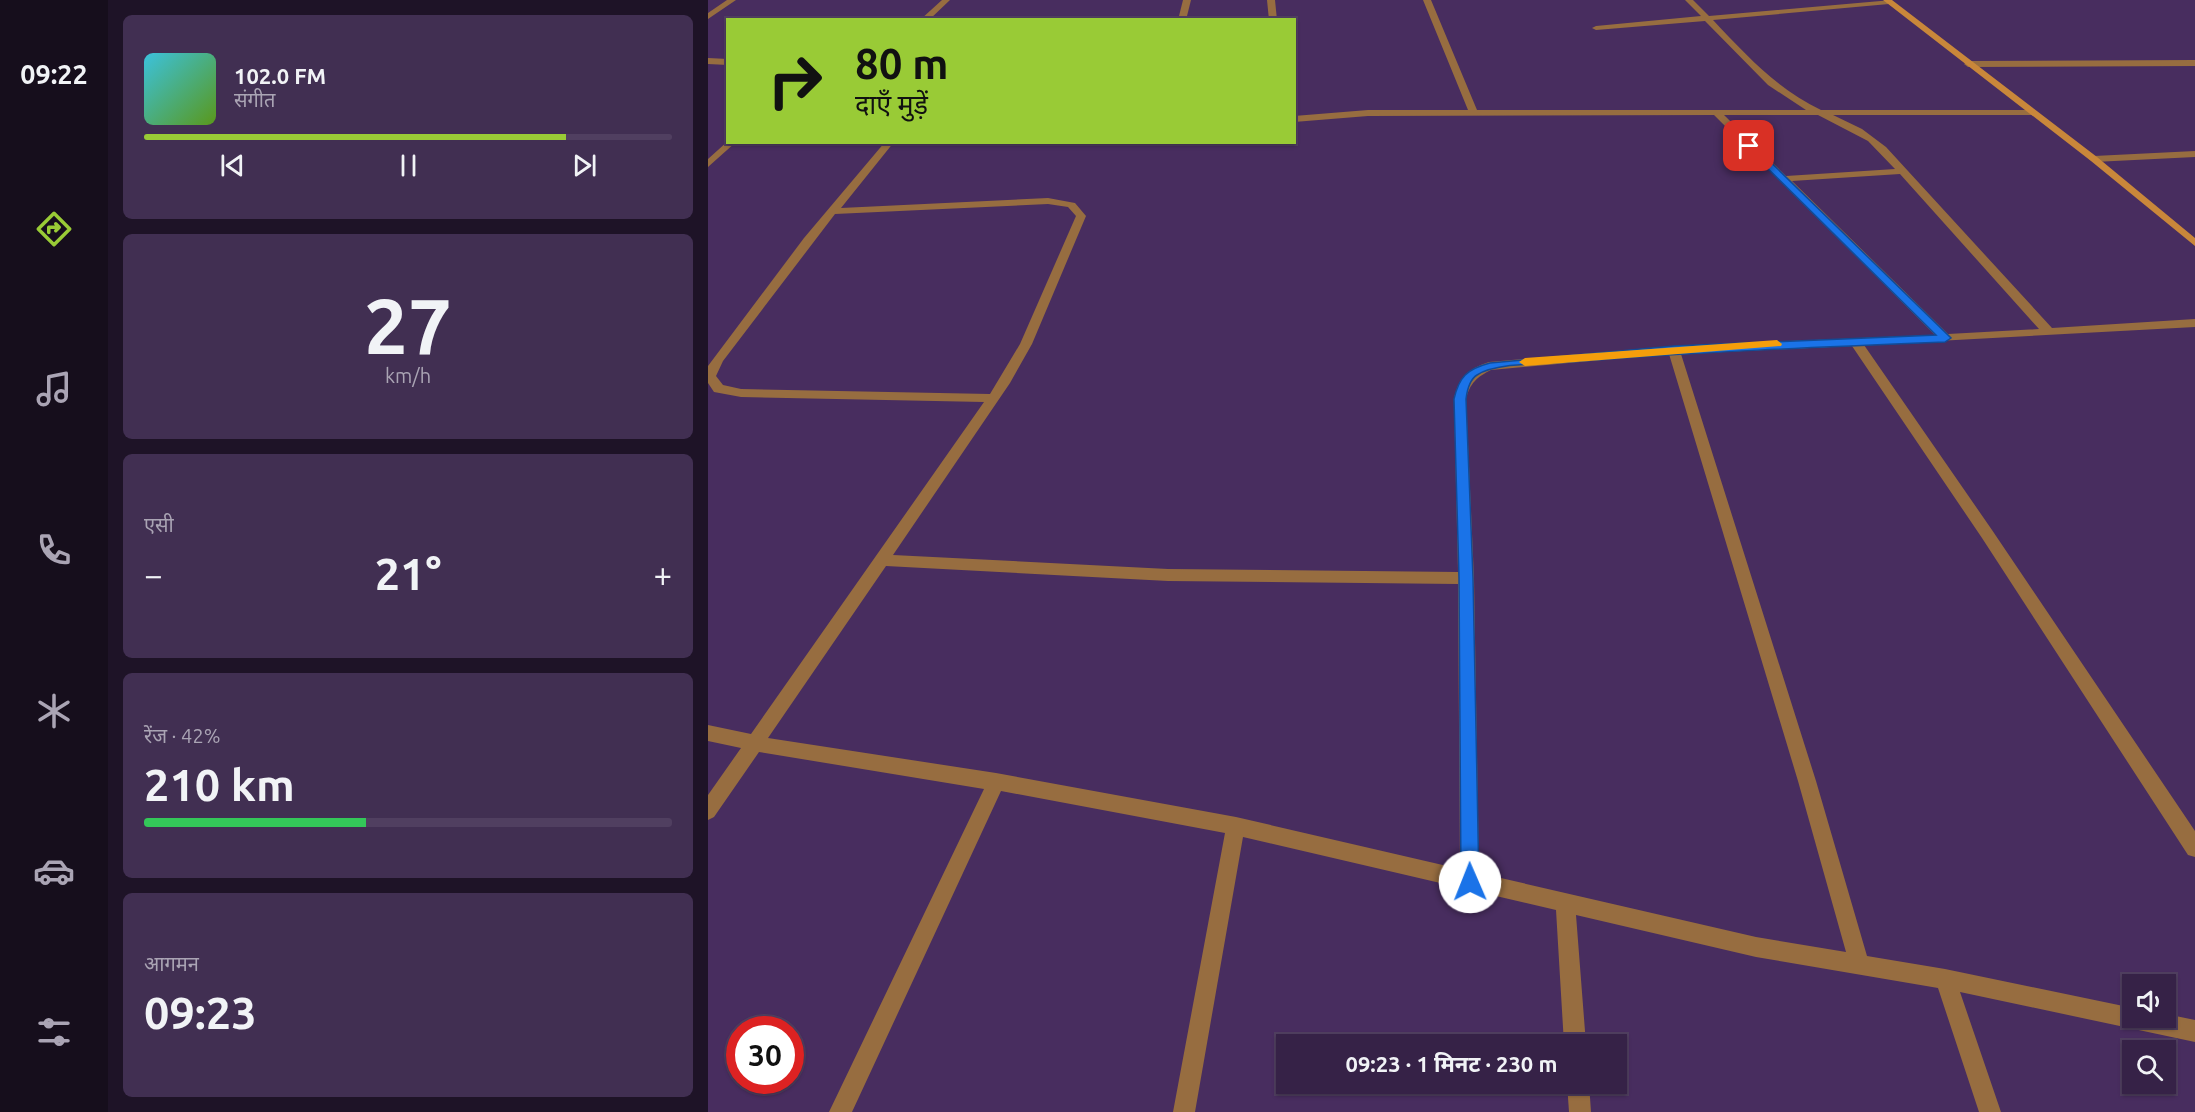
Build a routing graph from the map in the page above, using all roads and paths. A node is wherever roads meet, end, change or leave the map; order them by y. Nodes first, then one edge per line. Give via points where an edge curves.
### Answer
1 (732, 0) edge
2 (946, 0) edge
3 (1187, 0) edge
4 (1271, 0) edge
5 (1427, 0) edge
6 (1689, 0) edge
7 (1888, 1) edge
8 (708, 17) edge
9 (926, 18) edge
10 (1182, 18) edge
11 (1273, 18) edge
12 (1708, 19) junction
13 (1596, 28) dead end
14 (708, 62) edge
15 (726, 62) edge
16 (2195, 63) edge
17 (1968, 64) junction
18 (1716, 112) junction
19 (2032, 112) junction
20 (1827, 113) junction
21 (1474, 114) junction
22 (1296, 119) edge
23 (730, 144) edge
24 (888, 144) edge
25 (2195, 154) edge
26 (2094, 159) junction
27 (708, 164) edge
28 (1903, 171) junction
29 (1783, 179) junction
30 (833, 211) junction
31 (2195, 243) edge
32 (2195, 323) edge
33 (2049, 332) junction
34 (1945, 338) junction
35 (1855, 342) junction
36 (1674, 350) junction
37 (994, 398) junction
38 (881, 560) junction
39 (1466, 578) junction
40 (708, 733) edge
41 (754, 743) junction
42 (996, 782) junction
43 (708, 811) edge
44 (1236, 825) junction
45 (2195, 848) edge
46 (1470, 882) junction
47 (1565, 904) junction
48 (1860, 965) junction
49 (1945, 979) junction
50 (2195, 1031) edge
51 (1574, 1034) edge
52 (1579, 1094) edge
53 (840, 1112) edge
54 (1184, 1112) edge
55 (1580, 1112) edge
56 (1990, 1112) edge

1 - 8 street
2 - 9 street
3 - 10 street
4 - 11 street
5 - 21 street
6 - 12 street
7 - 12 street
7 - 17 street
12 - 13 street
12 - 20 street via 1766,79 1806,106
14 - 15 street
16 - 17 street
17 - 19 street
18 - 20 street
18 - 21 street
18 - 29 street
19 - 20 street
19 - 26 street
20 - 28 street via 1870,137
21 - 22 street
23 - 27 street
24 - 30 street
25 - 26 street
26 - 31 street
28 - 29 street
28 - 33 street
29 - 34 street
30 - 37 street via 1048,201 1077,207 1081,216 1026,344
30 - 37 street via 717,360 710,375 719,389 741,393
32 - 33 street
33 - 34 street
34 - 35 street
35 - 36 street
35 - 45 street
36 - 39 street via 1490,366 1471,373 1463,384 1460,399
36 - 48 street
37 - 38 street
38 - 39 street via 1168,575
38 - 41 street
39 - 46 street
40 - 41 street
41 - 42 street
41 - 43 street
42 - 44 street
42 - 53 street
44 - 46 street
44 - 54 street
46 - 47 street
47 - 48 street via 1756,947
47 - 51 street
48 - 49 street
49 - 50 street
49 - 56 street
52 - 55 street

